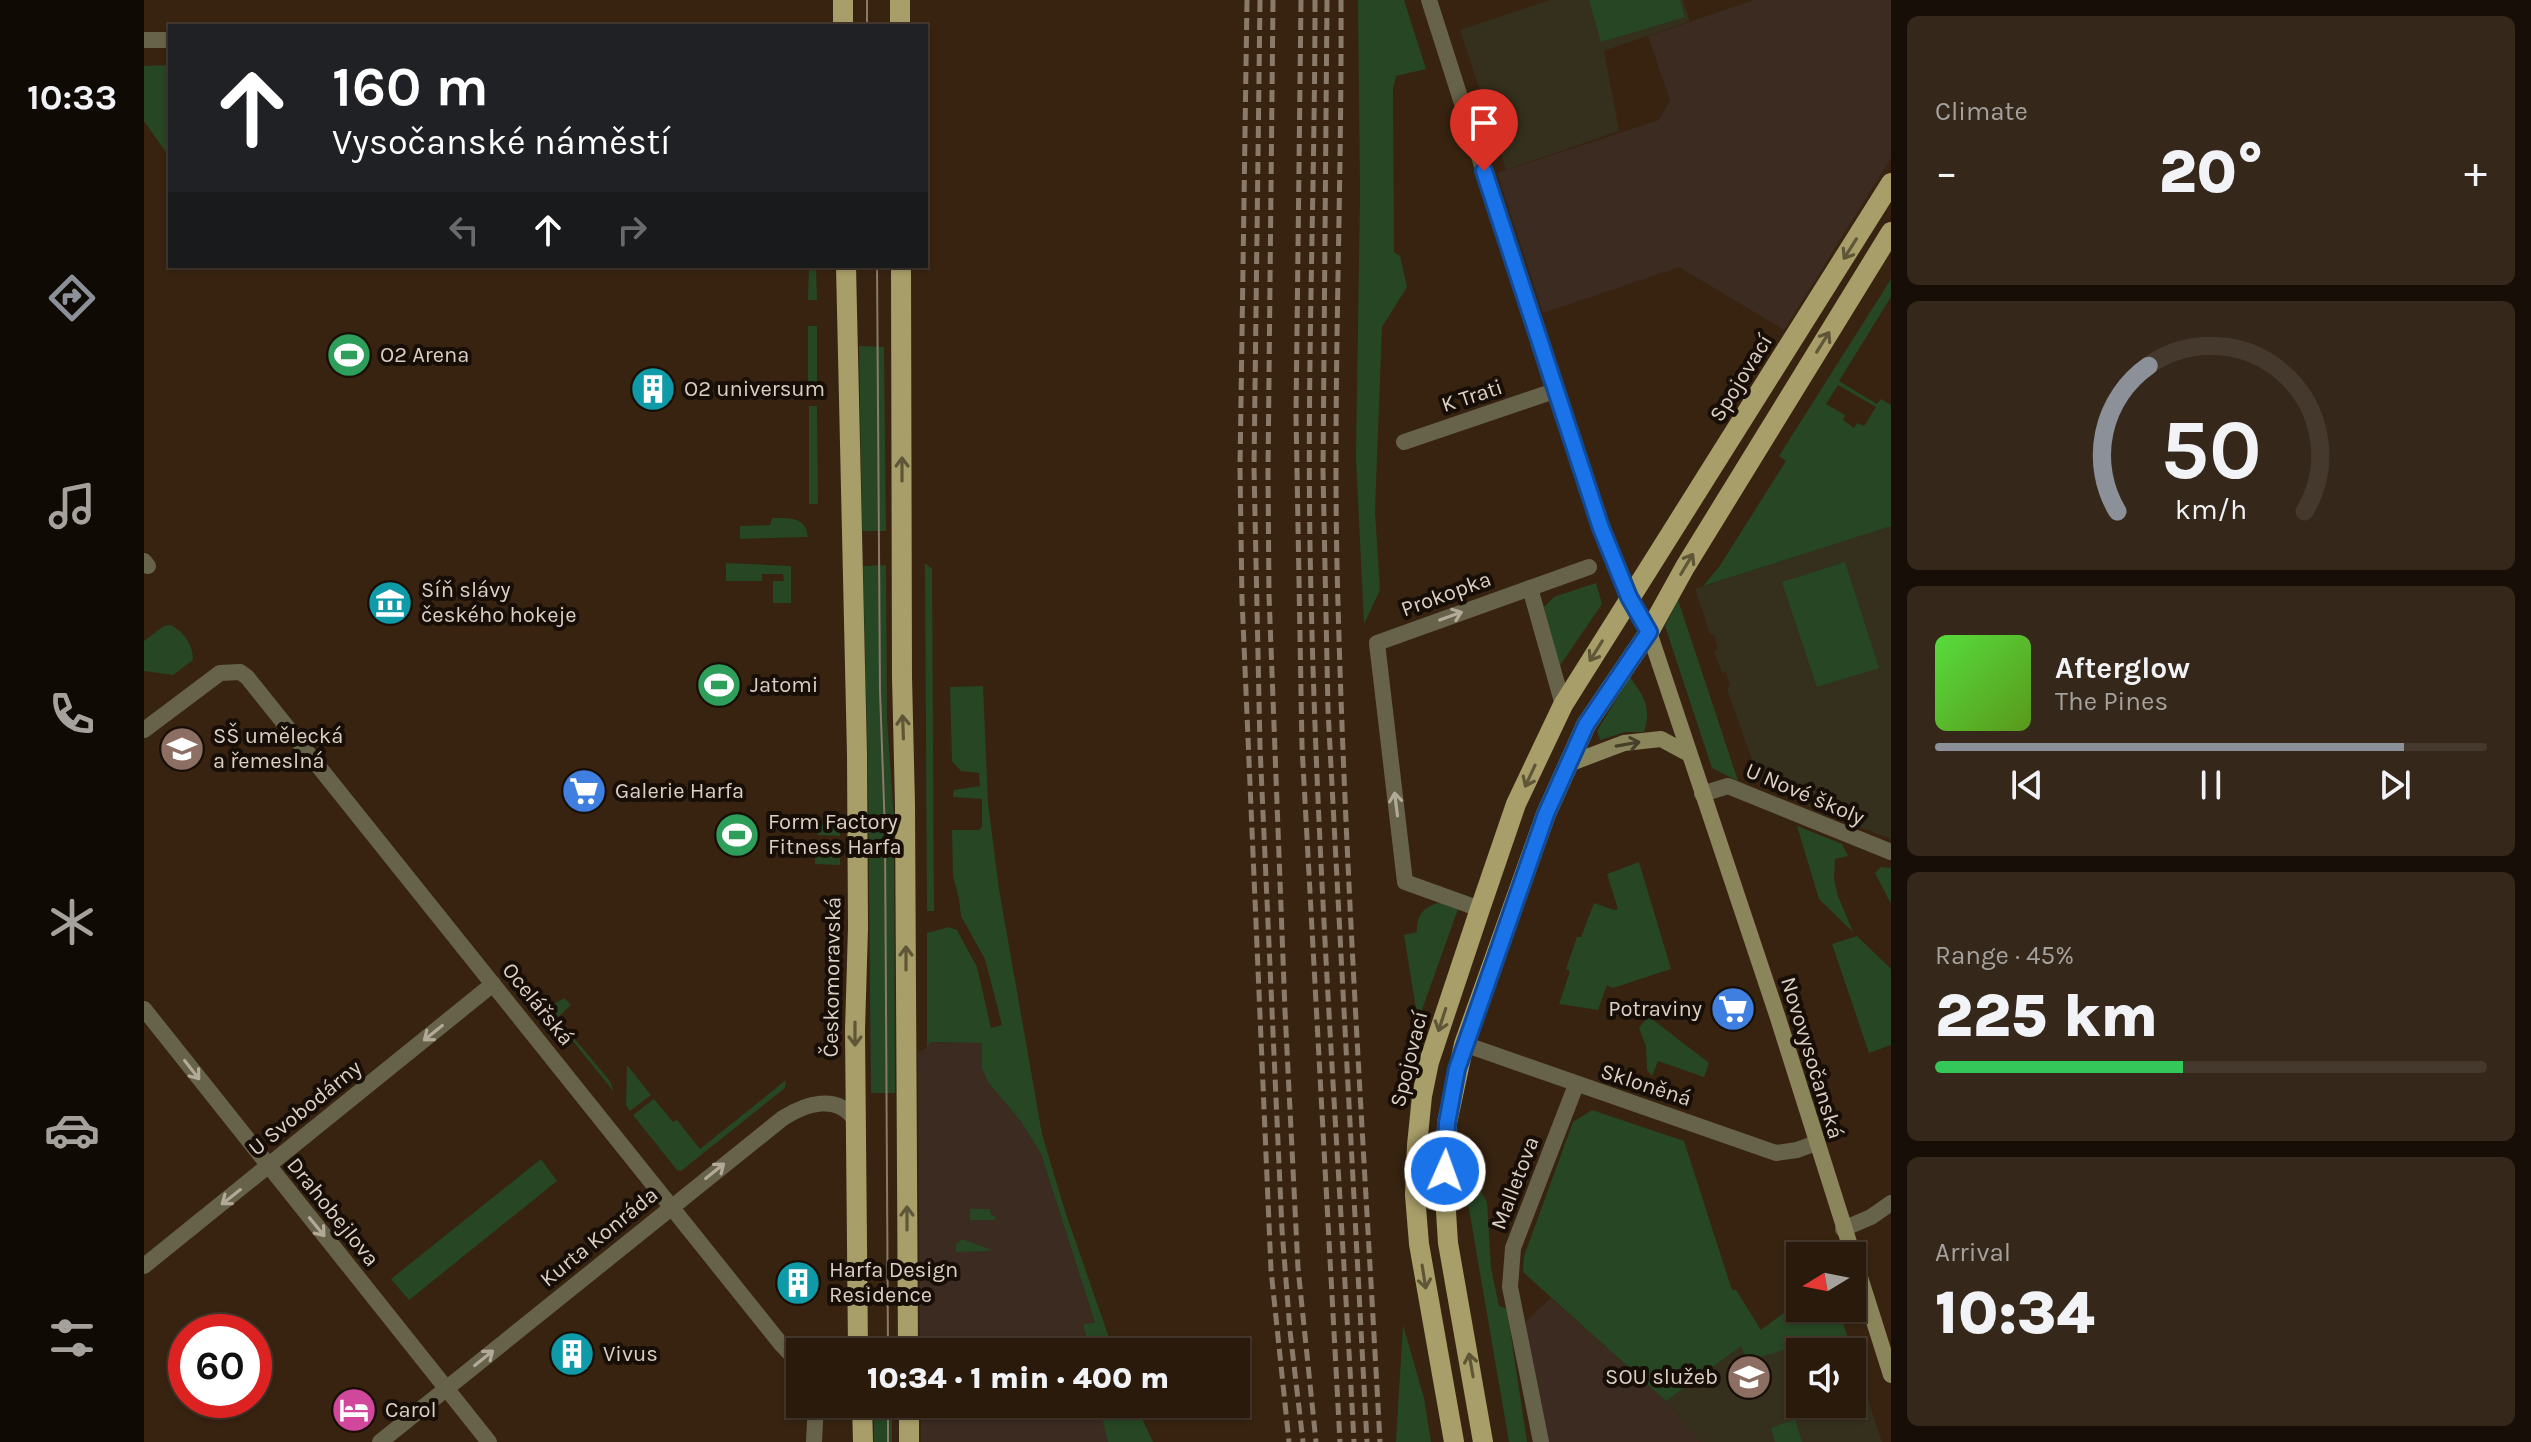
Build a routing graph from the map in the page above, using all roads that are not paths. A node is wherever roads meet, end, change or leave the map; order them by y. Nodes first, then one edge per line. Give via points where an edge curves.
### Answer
1 (843, 0) edge
2 (900, 0) edge
3 (1429, 0) edge
4 (843, 24) edge
5 (900, 24) edge
6 (144, 40) edge
7 (168, 40) edge
8 (1891, 183) edge
9 (1891, 232) edge
10 (846, 268) edge
11 (901, 268) edge
12 (1554, 391) junction
13 (1404, 442) dead end
14 (1589, 567) dead end
15 (1530, 588) junction
16 (1629, 597) junction
17 (1649, 632) junction
18 (1563, 705) junction
19 (144, 730) edge
20 (1689, 754) junction
21 (1566, 765) junction
22 (1702, 794) junction
23 (1891, 852) edge
24 (1480, 909) junction
25 (493, 984) junction
26 (144, 1009) edge
27 (1464, 1044) junction
28 (1576, 1085) junction
29 (855, 1120) junction
30 (1816, 1143) junction
31 (268, 1167) junction
32 (1891, 1203) edge
33 (672, 1206) junction
34 (1843, 1229) junction
35 (144, 1266) edge
36 (858, 1338) edge
37 (908, 1338) edge
38 (786, 1349) edge
39 (1891, 1375) edge
40 (447, 1389) junction
41 (815, 1418) edge
42 (862, 1418) edge
43 (909, 1418) edge
44 (380, 1442) edge
45 (489, 1442) edge
46 (814, 1442) edge
47 (863, 1442) edge
48 (909, 1442) edge
49 (1454, 1442) edge
50 (1483, 1442) edge
51 (1541, 1442) edge

1 - 4 main road
2 - 5 main road
3 - 12 street
6 - 7 street
8 -> 16 main road, Spojovací
17 -> 9 main road
10 -> 29 main road, Českomoravská via 857,755
37 -> 11 main road
12 - 13 street, K Trati
12 - 16 street
14 - 15 street, Prokopka
15 - 18 street
24 -> 15 street, Prokopka via 1405,882 1377,643
16 - 17 main road, Novovysočanská
16 -> 18 main road, Spojovací
17 - 20 main road, Novovysočanská
17 - 21 main road via 1586,725
18 -> 24 main road, Spojovací via 1516,804
19 - 25 street, Ocelářská via 207,681 226,671 240,672
21 -> 20 main road via 1624,743 1661,739
20 - 22 main road, Novovysočanská
21 - 27 main road
22 - 23 street, U Nové školy via 1728,786
22 - 30 main road, Novovysočanská
24 -> 49 main road, Spojovací via 1429,1062 1417,1145 1419,1244
25 -> 31 street, U Svobodárny
25 - 33 street, Ocelářská
26 -> 31 street, Drahobejlova
27 - 28 street, Skloněná
50 -> 27 main road via 1448,1243 1445,1196 1447,1123
28 - 30 street, Skloněná via 1776,1153
28 - 51 street, Malletova via 1511,1262 1510,1287
33 -> 29 street, Kurta Konráda via 795,1110 827,1103 847,1110
29 - 36 main road, Českomoravská
30 - 34 main road, Novovysočanská
31 -> 35 street, U Svobodárny
31 -> 40 street, Drahobejlova
32 - 34 street
33 - 38 street, Ocelářská
40 -> 33 street, Kurta Konráda
34 - 39 main road, Novovysočanská
40 - 44 street, Kurta Konráda
40 - 45 street, Drahobejlova
41 - 46 street
42 - 47 main road
43 - 48 main road

